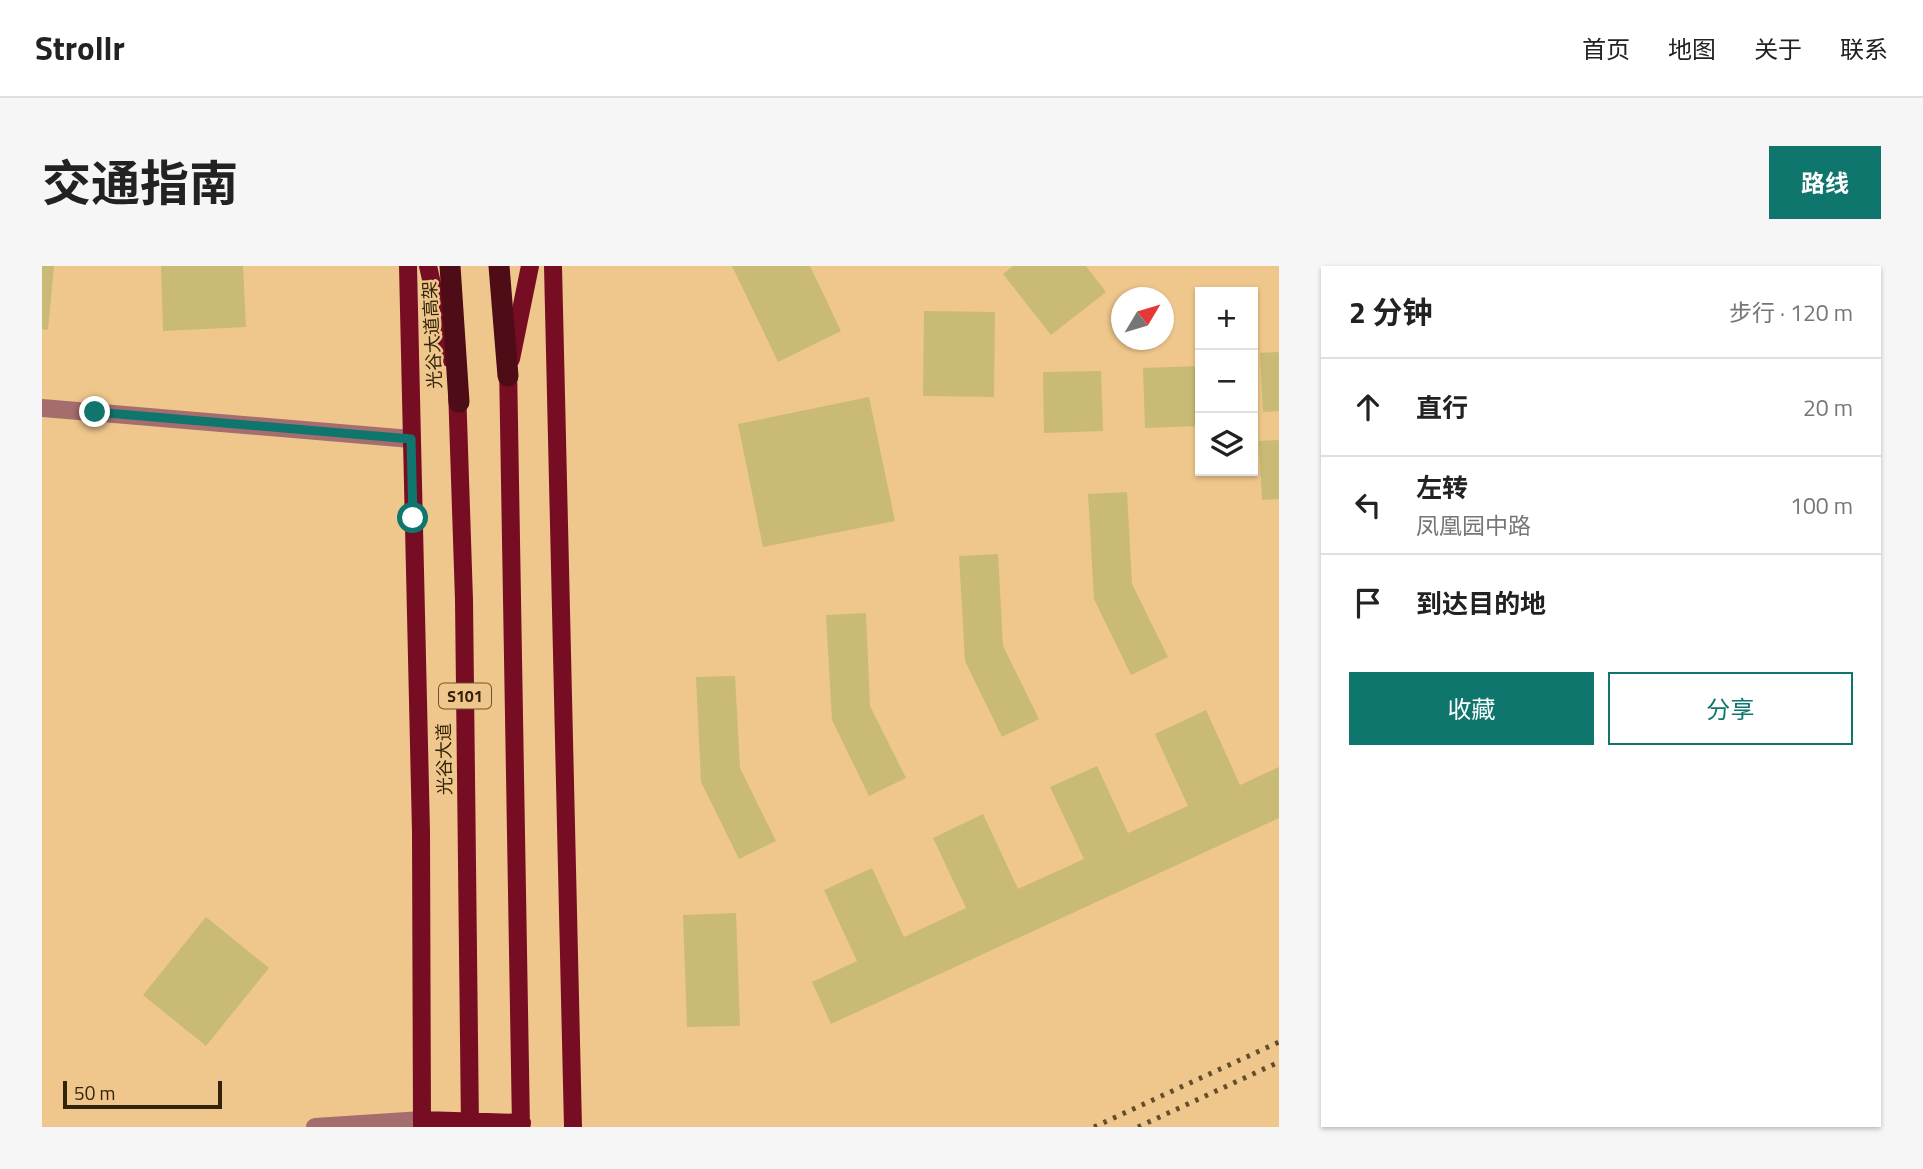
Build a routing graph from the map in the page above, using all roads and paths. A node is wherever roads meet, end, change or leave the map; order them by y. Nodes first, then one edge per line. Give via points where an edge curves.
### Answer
1 (408, 266) edge
2 (428, 266) edge
3 (449, 266) edge
4 (499, 266) edge
5 (510, 266) edge
6 (530, 266) edge
7 (553, 266) edge
8 (508, 376) junction
9 (458, 402) junction
10 (42, 408) edge
11 (411, 439) junction
12 (422, 1124) edge
13 (469, 1124) edge
14 (522, 1125) edge
15 (315, 1127) edge
16 (573, 1127) edge

1 - 11 main road
2 - 9 main road, 光谷大道
3 - 9 highway, 光谷大道高架
4 - 8 highway
5 - 8 main road, S101
6 - 8 main road
7 - 16 main road
8 - 14 main road, S101
9 - 13 main road, 光谷大道 / S101
10 - 11 street
11 - 12 main road via 421,832
12 - 13 main road
12 - 15 street
13 - 14 main road

